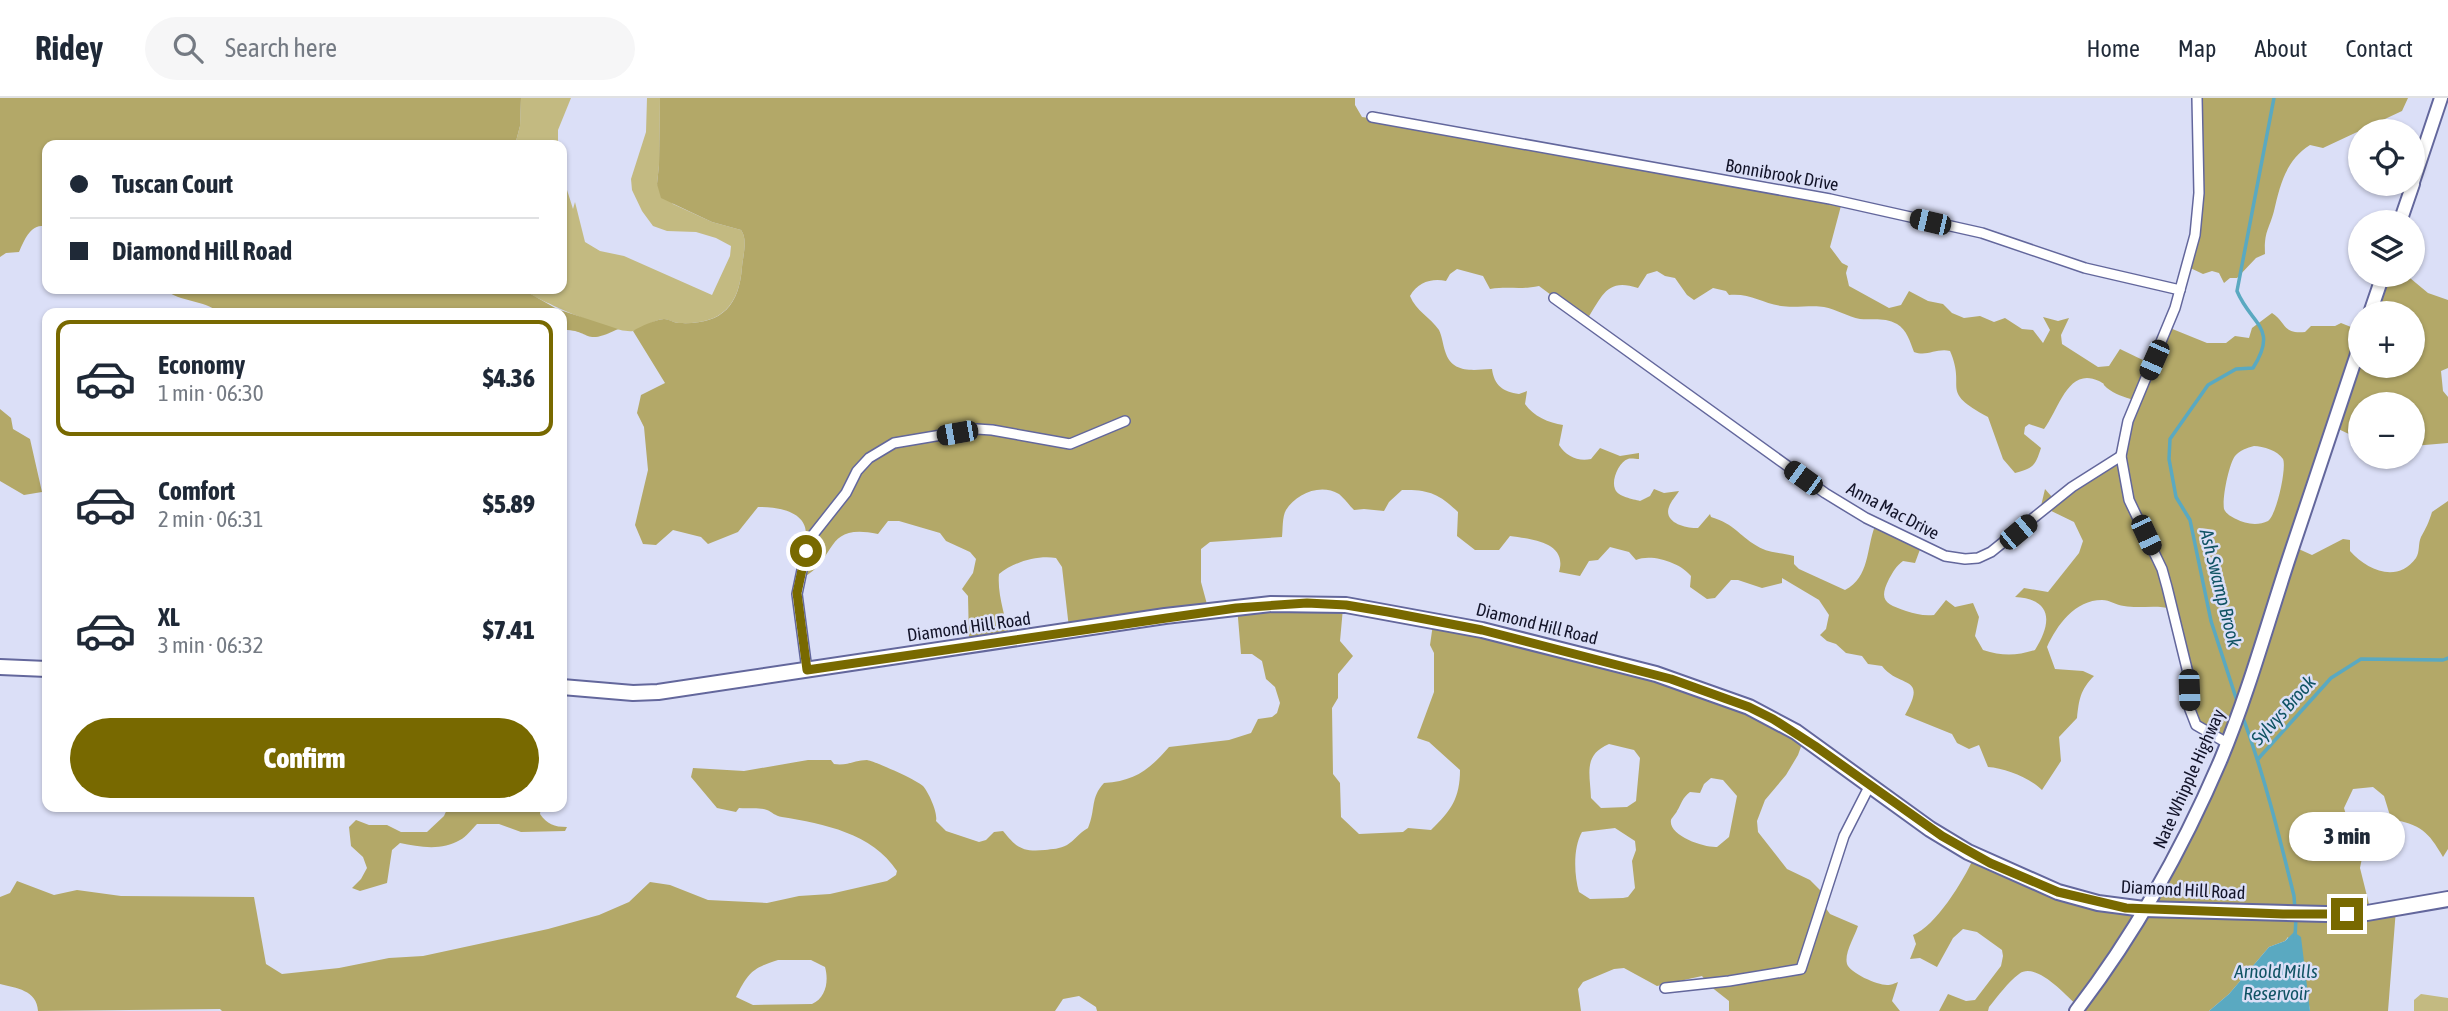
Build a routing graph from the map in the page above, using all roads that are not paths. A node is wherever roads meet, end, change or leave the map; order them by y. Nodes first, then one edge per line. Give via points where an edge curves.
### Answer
1 (2197, 98) edge
2 (2441, 98) edge
3 (1372, 117) dead end
4 (2425, 147) edge
5 (2180, 290) junction
6 (1554, 298) dead end
7 (2349, 378) edge
8 (1125, 421) dead end
9 (2121, 456) junction
10 (0, 667) edge
11 (42, 669) edge
12 (807, 670) junction
13 (567, 687) edge
14 (2227, 743) junction
15 (1870, 785) junction
16 (2448, 899) edge
17 (2144, 909) junction
18 (1665, 988) dead end
19 (2076, 1011) edge

1 - 5 street via 2198,213
2 - 4 main road
3 - 5 street, Bonnibrook Drive via 1830,199 1982,233 2085,268
5 - 9 street via 2128,421
6 - 9 street, Anna Mac Drive via 1825,493 1945,556 1978,558 1991,552 2072,486
7 - 14 main road, Nate Whipple Highway
8 - 12 street via 1070,444 978,429 894,443 869,458 806,551 797,593
9 - 14 street via 2129,500 2167,587 2188,673 2189,707 2196,724
10 - 11 main road
12 - 13 main road, Diamond Hill Road via 658,692
12 - 15 main road, Diamond Hill Road via 1212,611 1271,604 1346,605 1482,630 1656,674 1773,719
14 - 17 main road, Nate Whipple Highway via 2198,810
15 - 17 main road, Diamond Hill Road via 1968,852 2013,873 2098,903
15 - 18 street via 1844,836 1801,969
16 - 17 main road, Diamond Hill Road via 2367,913
17 - 19 main road, Nate Whipple Highway

